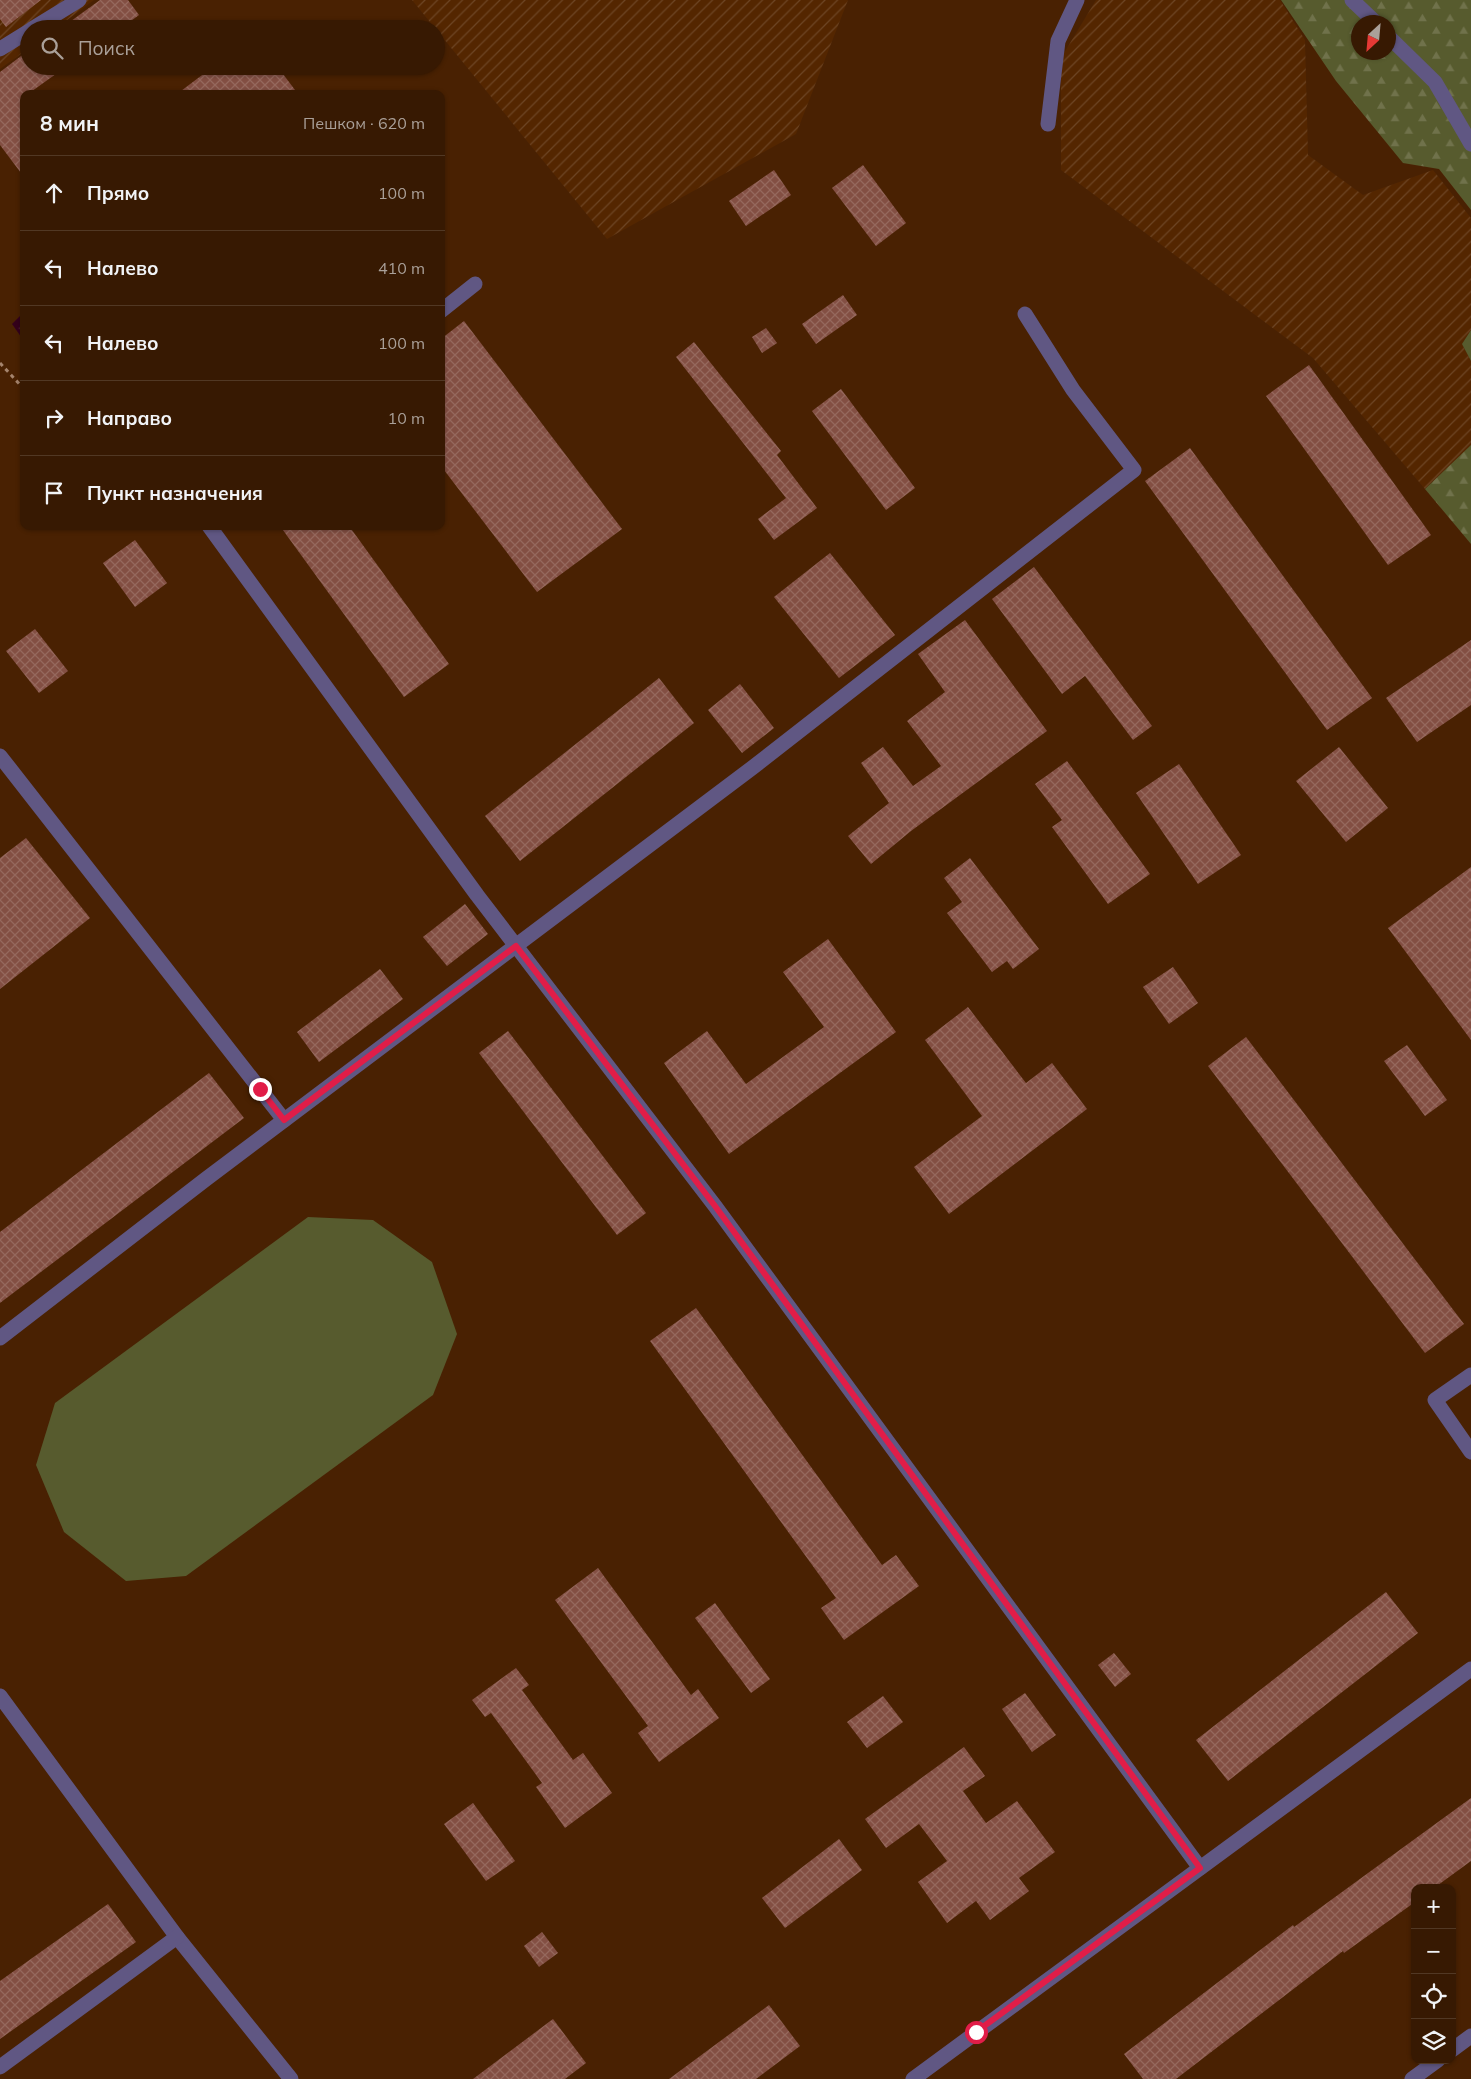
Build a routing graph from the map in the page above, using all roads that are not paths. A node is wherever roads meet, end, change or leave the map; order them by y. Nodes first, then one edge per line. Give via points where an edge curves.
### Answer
1 (80, 0) edge
2 (1077, 0) edge
3 (1352, 0) edge
4 (57, 6) edge
5 (1368, 15) edge
6 (42, 20) edge
7 (20, 37) edge
8 (1396, 44) edge
9 (0, 49) edge
10 (1048, 124) dead end
11 (1471, 144) edge
12 (475, 284) dead end
13 (445, 307) edge
14 (1025, 314) dead end
15 (212, 530) edge
16 (0, 756) edge
17 (516, 946) junction
18 (284, 1120) junction
19 (0, 1338) edge
20 (1471, 1374) edge
21 (1471, 1452) edge
22 (1471, 1669) edge
23 (0, 1696) edge
24 (1200, 1868) junction
25 (177, 1937) junction
26 (1471, 2036) edge
27 (1456, 2047) edge
28 (1433, 2064) edge
29 (0, 2067) edge
30 (291, 2079) edge
31 (913, 2079) edge
32 (1412, 2079) edge

1 - 4 lane
2 - 10 lane via 1058,41
3 - 5 lane
4 - 6 lane
7 - 9 lane
8 - 11 lane via 1435,82
12 - 13 lane
14 - 17 lane via 1073,390 1134,470 752,768
15 - 17 lane
16 - 18 lane
17 - 18 lane
17 - 24 lane via 715,1206
18 - 19 lane
20 - 21 lane via 1435,1400
22 - 24 lane
23 - 25 lane
24 - 31 lane
25 - 29 lane
25 - 30 lane
26 - 27 lane
28 - 32 lane

